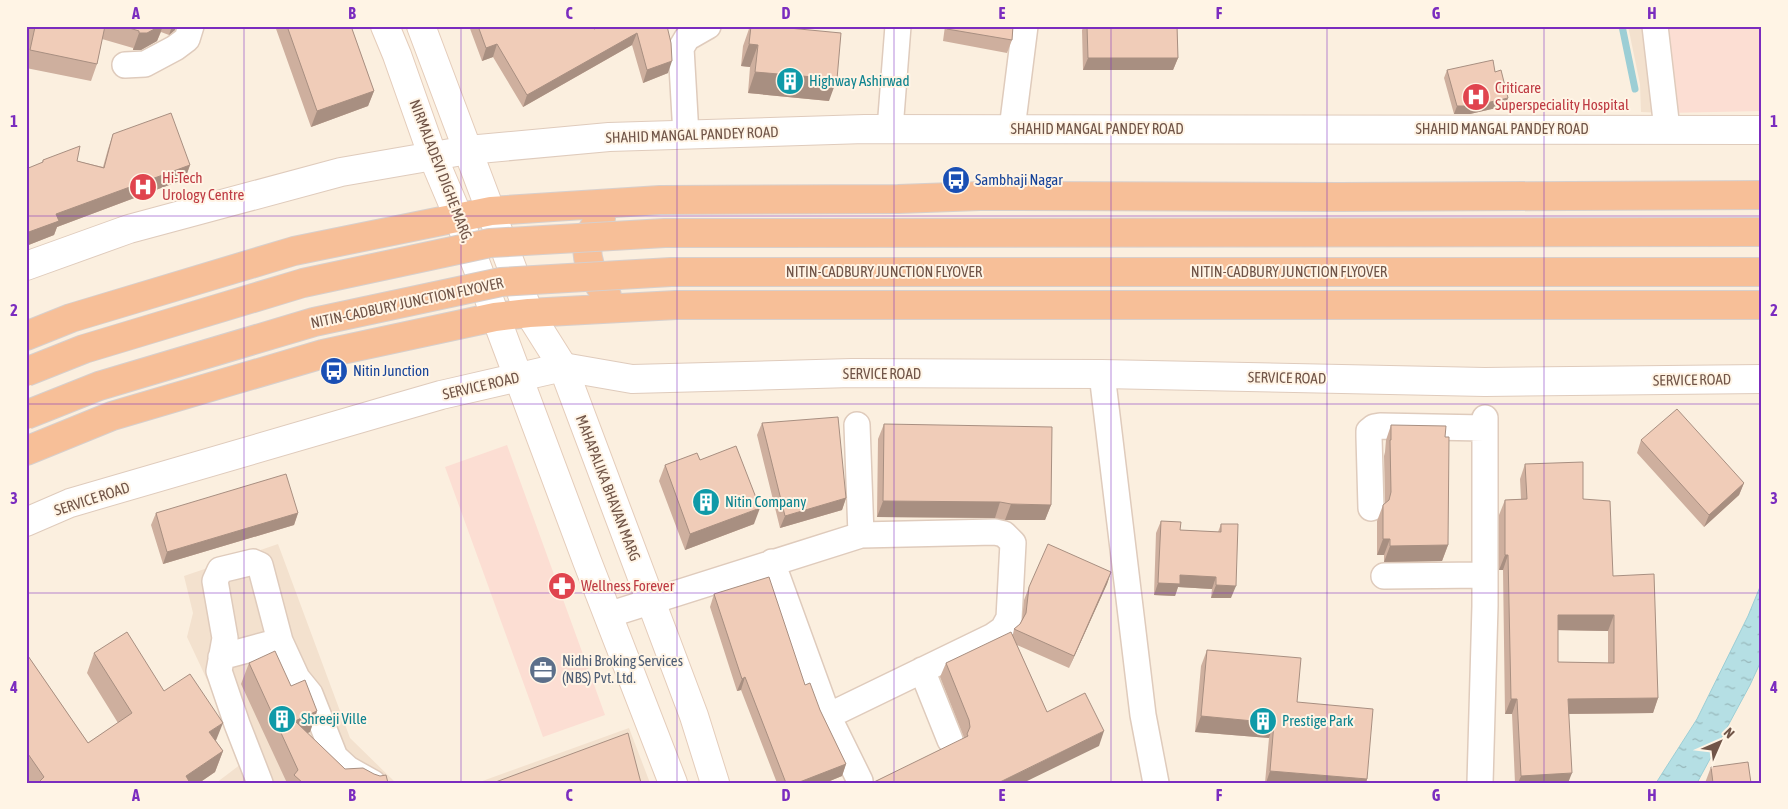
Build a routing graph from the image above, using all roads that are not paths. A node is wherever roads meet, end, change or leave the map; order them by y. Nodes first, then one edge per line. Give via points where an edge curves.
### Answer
1 (191, 26) edge
2 (385, 26) edge
3 (708, 26) edge
4 (898, 26) edge
5 (1025, 26) edge
6 (1655, 26) edge
7 (427, 32) edge
8 (125, 65) dead end
9 (890, 129) junction
10 (1012, 129) junction
11 (1667, 129) junction
12 (1762, 130) edge
13 (686, 135) junction
14 (468, 150) junction
15 (433, 157) junction
16 (1762, 195) edge
17 (616, 203) junction
18 (491, 211) junction
19 (458, 216) junction
20 (1762, 232) edge
21 (26, 266) edge
22 (1762, 272) edge
23 (1762, 306) edge
24 (616, 308) junction
25 (529, 313) junction
26 (495, 317) junction
27 (26, 336) edge
28 (563, 367) junction
29 (26, 372) edge
30 (1102, 374) junction
31 (518, 377) junction
32 (1762, 379) edge
33 (26, 415) edge
34 (857, 425) dead end
35 (26, 451) edge
36 (1371, 508) dead end
37 (26, 522) edge
38 (861, 535) junction
39 (772, 562) junction
40 (1484, 575) junction
41 (1384, 576) dead end
42 (651, 601) junction
43 (608, 615) junction
44 (280, 641) junction
45 (221, 658) junction
46 (922, 670) junction
47 (828, 716) junction
48 (950, 740) dead end
49 (860, 781) dead end
50 (260, 783) edge
51 (373, 783) edge
52 (673, 783) edge
53 (714, 783) edge
54 (1156, 783) edge
55 (1480, 783) edge

1 - 8 street via 187,39 175,48 145,64
2 - 15 street, NIRMALADEVI DIGHE MARG,
3 - 13 street via 687,38 680,48
4 - 9 street
5 - 10 street
6 - 11 street
7 - 14 street
9 - 10 street, SHAHID MANGAL PANDEY ROAD
9 - 13 street, SHAHID MANGAL PANDEY ROAD
10 - 11 street, SHAHID MANGAL PANDEY ROAD
11 - 12 street, SHAHID MANGAL PANDEY ROAD
13 - 14 street, SHAHID MANGAL PANDEY ROAD via 609,137
14 - 15 street, SHAHID MANGAL PANDEY ROAD
14 - 18 street
15 - 19 street, NIRMALADEVI DIGHE MARG,
15 - 21 street via 332,175 129,229
16 - 17 highway via 980,196
17 - 18 highway
17 - 24 highway via 592,228 586,251 602,290
18 - 19 highway
18 - 25 street
19 - 26 street, NIRMALADEVI DIGHE MARG,
19 - 27 highway via 294,252 71,318
20 - 29 highway, bridge via 665,233 490,243 303,283 84,349
22 - 33 highway, NITIN-CADBURY JUNCTION FLYOVER, bridge via 681,272 501,282 314,322 99,386
23 - 24 highway via 686,305
24 - 25 highway
25 - 26 highway
25 - 28 street, MAHAPALIKA BHAVAN MARG
26 - 31 street
26 - 35 highway via 314,356 112,416
28 - 30 street, SERVICE ROAD via 632,379 852,373
28 - 31 street, SERVICE ROAD
28 - 42 street, MAHAPALIKA BHAVAN MARG
30 - 32 street, SERVICE ROAD via 1486,382
30 - 54 street via 1143,715
31 - 37 street, SERVICE ROAD via 432,398 70,503
31 - 43 street
34 - 38 street
36 - 40 street via 1369,432 1374,428 1484,423
38 - 39 street
38 - 46 street via 995,532 1004,534 1013,543 1009,618 1003,629
39 - 42 street
39 - 47 street
40 - 41 street
40 - 55 street
42 - 43 street
42 - 53 street, MAHAPALIKA BHAVAN MARG via 694,716
43 - 52 street
44 - 45 street
44 - 45 street via 260,565 253,562 220,570 215,581 225,638
44 - 51 street via 297,678 310,694 335,758
45 - 50 street via 219,671
46 - 47 street
46 - 48 street
47 - 49 street

